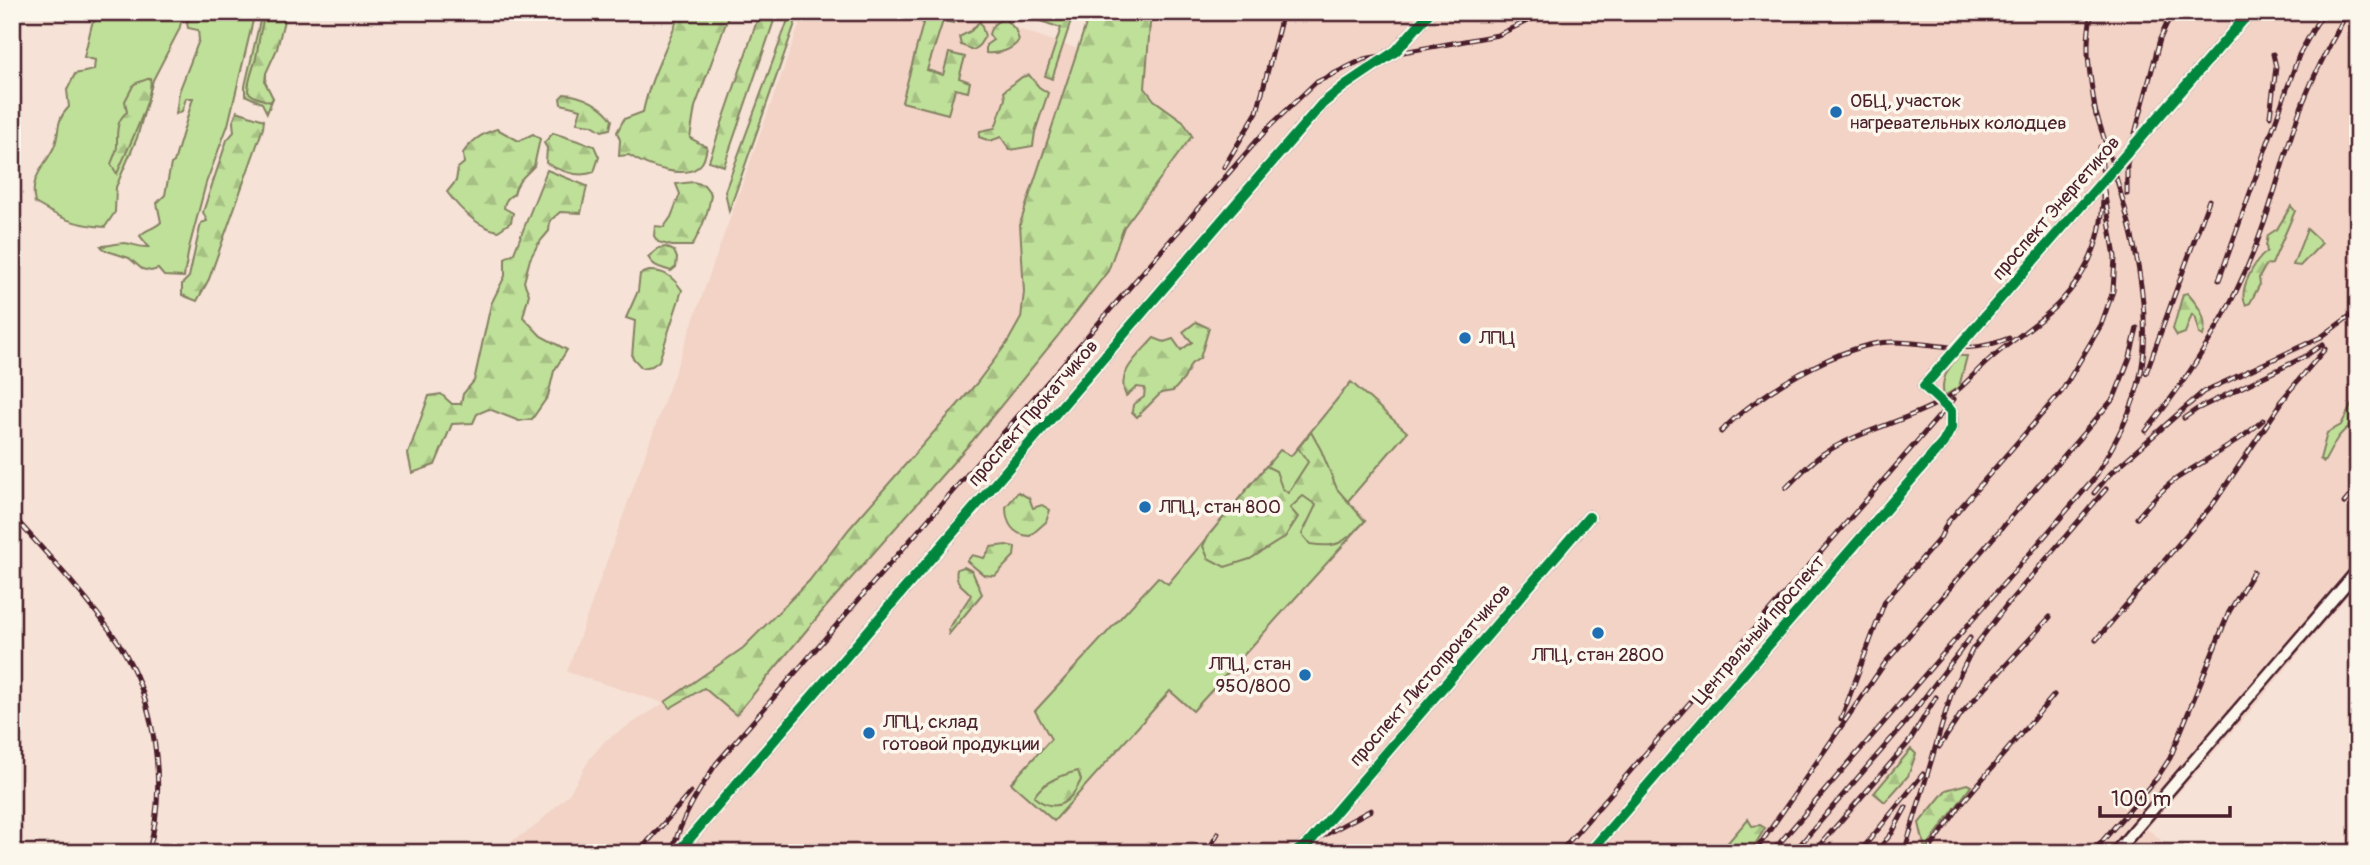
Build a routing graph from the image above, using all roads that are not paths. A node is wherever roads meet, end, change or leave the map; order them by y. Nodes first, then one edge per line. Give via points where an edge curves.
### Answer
1 (1430, 12) edge
2 (2250, 12) edge
3 (1951, 428) joint
4 (1589, 517) dead end
5 (2358, 570) edge
6 (677, 853) edge
7 (1294, 853) edge
8 (1589, 853) edge
9 (2115, 853) edge

1 - 6 street, проспект Прокатчиков via 1396,51 1322,104
2 - 3 street, проспект Энергетиков via 1924,386 1951,411
3 - 8 street, Центральный проспект via 1943,443
4 - 7 street, проспект Листопрокатчиков via 1308,844
5 - 9 street

